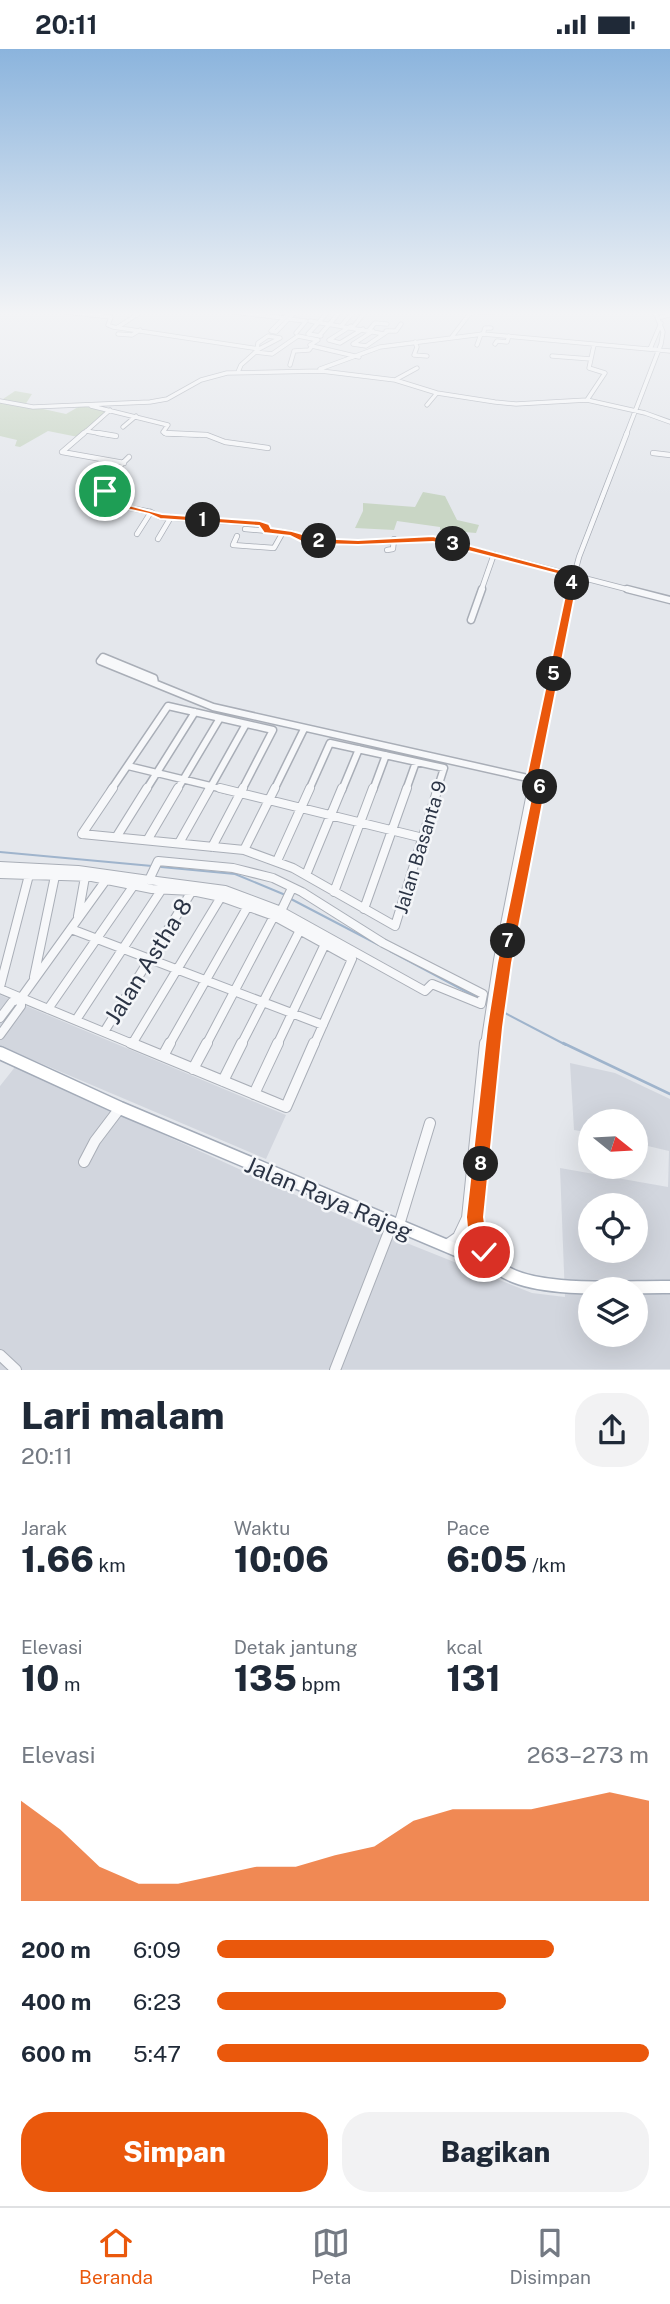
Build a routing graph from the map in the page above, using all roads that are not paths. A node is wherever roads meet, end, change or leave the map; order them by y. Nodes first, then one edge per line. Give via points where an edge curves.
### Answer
1 (229, 374) edge
2 (344, 374) edge
3 (407, 374) edge
4 (606, 374) edge
5 (649, 374) edge
6 (395, 380) junction
7 (437, 393) junction
8 (587, 400) junction
9 (0, 401) edge
10 (80, 405) junction
11 (427, 405) dead end
12 (110, 410) junction
13 (634, 411) junction
14 (136, 416) junction
15 (670, 422) edge
16 (123, 427) dead end
17 (86, 431) junction
18 (116, 436) dead end
19 (268, 448) dead end
20 (653, 453) dead end
21 (670, 455) edge
22 (128, 457) dead end
23 (124, 463) junction
24 (151, 512) junction
25 (171, 517) junction
26 (246, 529) dead end
27 (267, 531) junction
28 (283, 532) junction
29 (137, 534) dead end
30 (237, 536) dead end
31 (158, 539) dead end
32 (394, 539) junction
33 (258, 547) junction
34 (387, 550) dead end
35 (494, 554) junction
36 (574, 575) junction
37 (670, 600) edge
38 (471, 621) dead end
39 (102, 659) dead end
40 (195, 712) junction
41 (220, 718) junction
42 (246, 724) junction
43 (304, 729) junction
44 (359, 749) junction
45 (386, 755) junction
46 (416, 762) junction
47 (128, 766) junction
48 (157, 773) junction
49 (533, 779) junction
50 (183, 780) junction
51 (211, 786) junction
52 (240, 793) junction
53 (268, 800) junction
54 (300, 808) junction
55 (331, 816) junction
56 (360, 823) junction
57 (392, 831) junction
58 (117, 836) junction
59 (423, 838) junction
60 (148, 839) junction
61 (180, 843) junction
62 (212, 847) junction
63 (244, 850) junction
64 (277, 861) junction
65 (0, 866) edge
66 (0, 874) edge
67 (29, 875) junction
68 (306, 875) junction
69 (55, 876) junction
70 (85, 877) junction
71 (106, 880) junction
72 (149, 880) junction
73 (134, 885) junction
74 (162, 889) junction
75 (192, 891) junction
76 (334, 892) junction
77 (290, 894) junction
78 (221, 897) junction
79 (247, 906) junction
80 (365, 909) junction
81 (278, 913) junction
82 (77, 920) junction
83 (71, 929) junction
84 (300, 930) junction
85 (97, 939) junction
86 (325, 944) junction
87 (123, 949) junction
88 (150, 959) junction
89 (177, 969) junction
90 (34, 979) junction
91 (206, 980) junction
92 (0, 988) edge
93 (234, 991) junction
94 (20, 998) junction
95 (263, 1002) junction
96 (48, 1009) junction
97 (292, 1013) junction
98 (0, 1018) edge
99 (76, 1020) junction
100 (323, 1024) junction
101 (104, 1032) junction
102 (0, 1035) edge
103 (132, 1044) junction
104 (0, 1053) edge
105 (163, 1056) junction
106 (193, 1069) junction
107 (223, 1081) junction
108 (254, 1094) junction
109 (120, 1108) junction
110 (430, 1123) dead end
111 (84, 1162) dead end
112 (475, 1217) junction
113 (395, 1226) junction
114 (441, 1245) junction
115 (458, 1252) junction
116 (499, 1268) junction
117 (670, 1287) edge
118 (0, 1355) edge
119 (16, 1370) edge
120 (335, 1370) edge

1 - 10 street via 206,378 150,402
2 - 6 street
3 - 6 street
4 - 8 street
5 - 13 street
6 - 7 street
7 - 8 street via 516,404
7 - 11 street
8 - 13 street
9 - 10 street via 33,407
10 - 12 street
12 - 14 street
12 - 17 street
13 - 15 street
13 - 36 street
14 - 16 street
14 - 19 street via 168,425 164,433 207,435
17 - 18 street
17 - 23 street via 62,452
20 - 21 street
22 - 23 street
23 - 24 street via 97,488 118,496 125,507
24 - 25 street
24 - 29 street
25 - 27 street via 260,524
25 - 31 street
26 - 27 street
27 - 28 street
27 - 33 street
28 - 32 street via 316,541
28 - 33 street via 274,548
30 - 33 street via 233,545
32 - 34 street via 393,549
32 - 35 street via 433,539
35 - 36 street
35 - 38 street
36 - 37 street
36 - 49 street
39 - 43 street via 191,701
40 - 41 street
40 - 47 street via 168,706
40 - 48 street
41 - 42 street
41 - 50 street
42 - 51 street
42 - 52 street via 273,730
43 - 49 street
43 - 53 street
44 - 45 street
44 - 54 street via 330,743
44 - 55 street
45 - 46 street
45 - 56 street
46 - 57 street
46 - 59 street, Jalan Basanta 9 via 444,768
47 - 48 street
47 - 58 street via 82,834
48 - 50 street
48 - 58 street
49 - 112 street via 541,781 504,963
49 - 114 street via 487,1025 467,1218 455,1242
50 - 51 street
50 - 60 street
51 - 52 street
51 - 61 street
52 - 53 street
52 - 62 street
53 - 54 street
53 - 63 street
54 - 55 street
54 - 64 street
55 - 56 street
55 - 68 street
56 - 57 street
56 - 76 street
57 - 59 street
57 - 80 street
58 - 60 street
59 - 80 street, Jalan Basanta 9 via 395,926
60 - 61 street
61 - 62 street
62 - 63 street
63 - 64 street
64 - 68 street
65 - 72 street
66 - 67 street
67 - 69 street
67 - 92 street
68 - 76 street
69 - 70 street
69 - 90 street
70 - 71 street
70 - 82 street
71 - 73 street
71 - 82 street
72 - 77 street via 158,861 210,863 261,874
72 - 81 street via 225,890
73 - 74 street
73 - 85 street
74 - 75 street
74 - 87 street
75 - 78 street
75 - 88 street, Jalan Astha 8
76 - 80 street
77 - 81 street
77 - 81 street via 327,906 482,999 432,984 425,991
78 - 79 street
78 - 89 street
79 - 81 street
79 - 91 street
81 - 84 street
81 - 93 street
82 - 83 street
83 - 85 street
83 - 90 street
84 - 86 street
84 - 95 street
85 - 87 street
85 - 96 street
86 - 97 street
86 - 100 street via 352,959
87 - 88 street
87 - 99 street
88 - 89 street
88 - 101 street, Jalan Astha 8
89 - 91 street
89 - 103 street
90 - 94 street
91 - 93 street
91 - 105 street
92 - 94 street
93 - 95 street
93 - 106 street
94 - 96 street
94 - 98 street
94 - 102 street via 21,1006
95 - 97 street
95 - 107 street
96 - 99 street
97 - 100 street
97 - 108 street
99 - 101 street
100 - 108 street via 286,1107
101 - 103 street
103 - 105 street
104 - 109 main road, Jalan Raya Rajeg
105 - 106 street
106 - 107 street
107 - 108 street
109 - 111 street
109 - 113 main road, Jalan Raya Rajeg
110 - 113 street
112 - 115 street via 467,1242
112 - 116 street via 484,1252
113 - 114 main road, Jalan Raya Rajeg
113 - 120 street
114 - 115 main road, Jalan Raya Rajeg
115 - 116 main road, Jalan Raya Rajeg
116 - 117 main road, Jalan Raya Rajeg via 509,1276 541,1285
118 - 119 street

